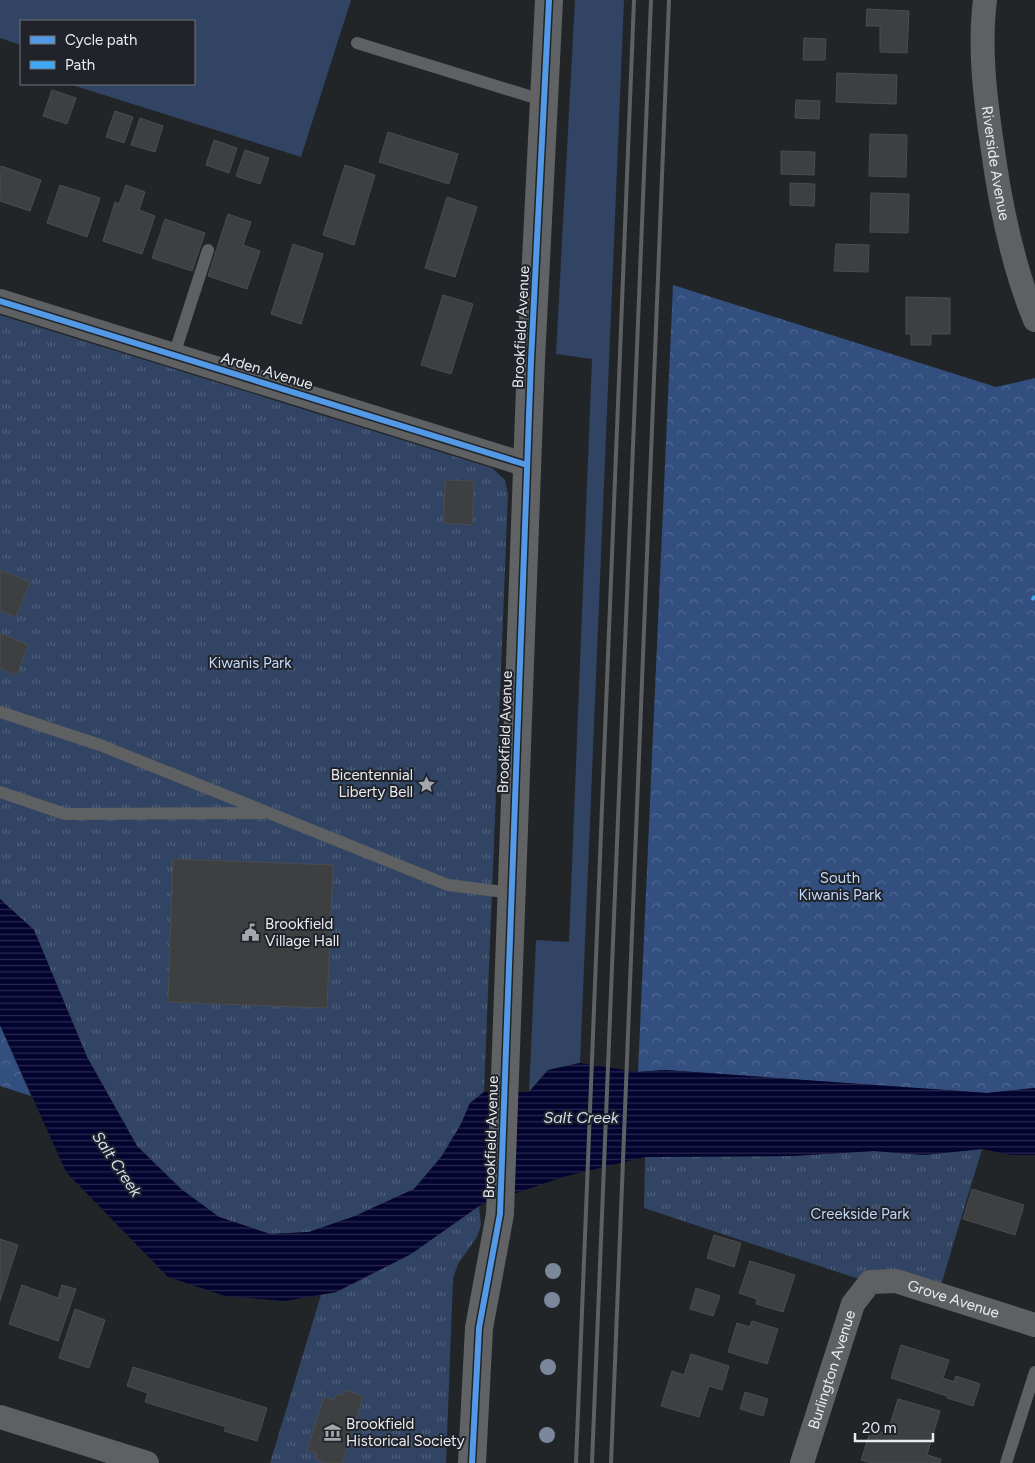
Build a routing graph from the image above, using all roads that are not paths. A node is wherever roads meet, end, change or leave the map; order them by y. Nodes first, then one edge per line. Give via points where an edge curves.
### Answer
1 (548, 0) edge
2 (985, 0) edge
3 (357, 43) dead end
4 (544, 101) junction
5 (208, 250) dead end
6 (0, 301) edge
7 (1035, 320) edge
8 (174, 355) junction
9 (527, 465) junction
10 (0, 712) edge
11 (0, 792) edge
12 (269, 813) junction
13 (512, 893) junction
14 (870, 1282) joint
15 (1035, 1325) edge
16 (1035, 1372) edge
17 (0, 1417) edge
18 (147, 1463) edge
19 (472, 1463) edge
20 (802, 1463) edge
21 (1006, 1463) edge

1 - 4 street, Brookfield Avenue
2 - 7 street, Riverside Avenue via 982,50 995,169 1022,287
3 - 4 lane
4 - 9 street, Brookfield Avenue
5 - 8 lane
6 - 8 street, Arden Avenue
8 - 9 street, Arden Avenue
9 - 13 street, Brookfield Avenue
10 - 12 lane via 100,745
11 - 12 lane via 65,814
12 - 13 lane via 448,885
13 - 19 street, Brookfield Avenue via 500,1214 479,1328
14 - 15 street, Grove Avenue via 896,1281
14 - 20 street, Burlington Avenue via 853,1304
16 - 21 lane
17 - 18 street

